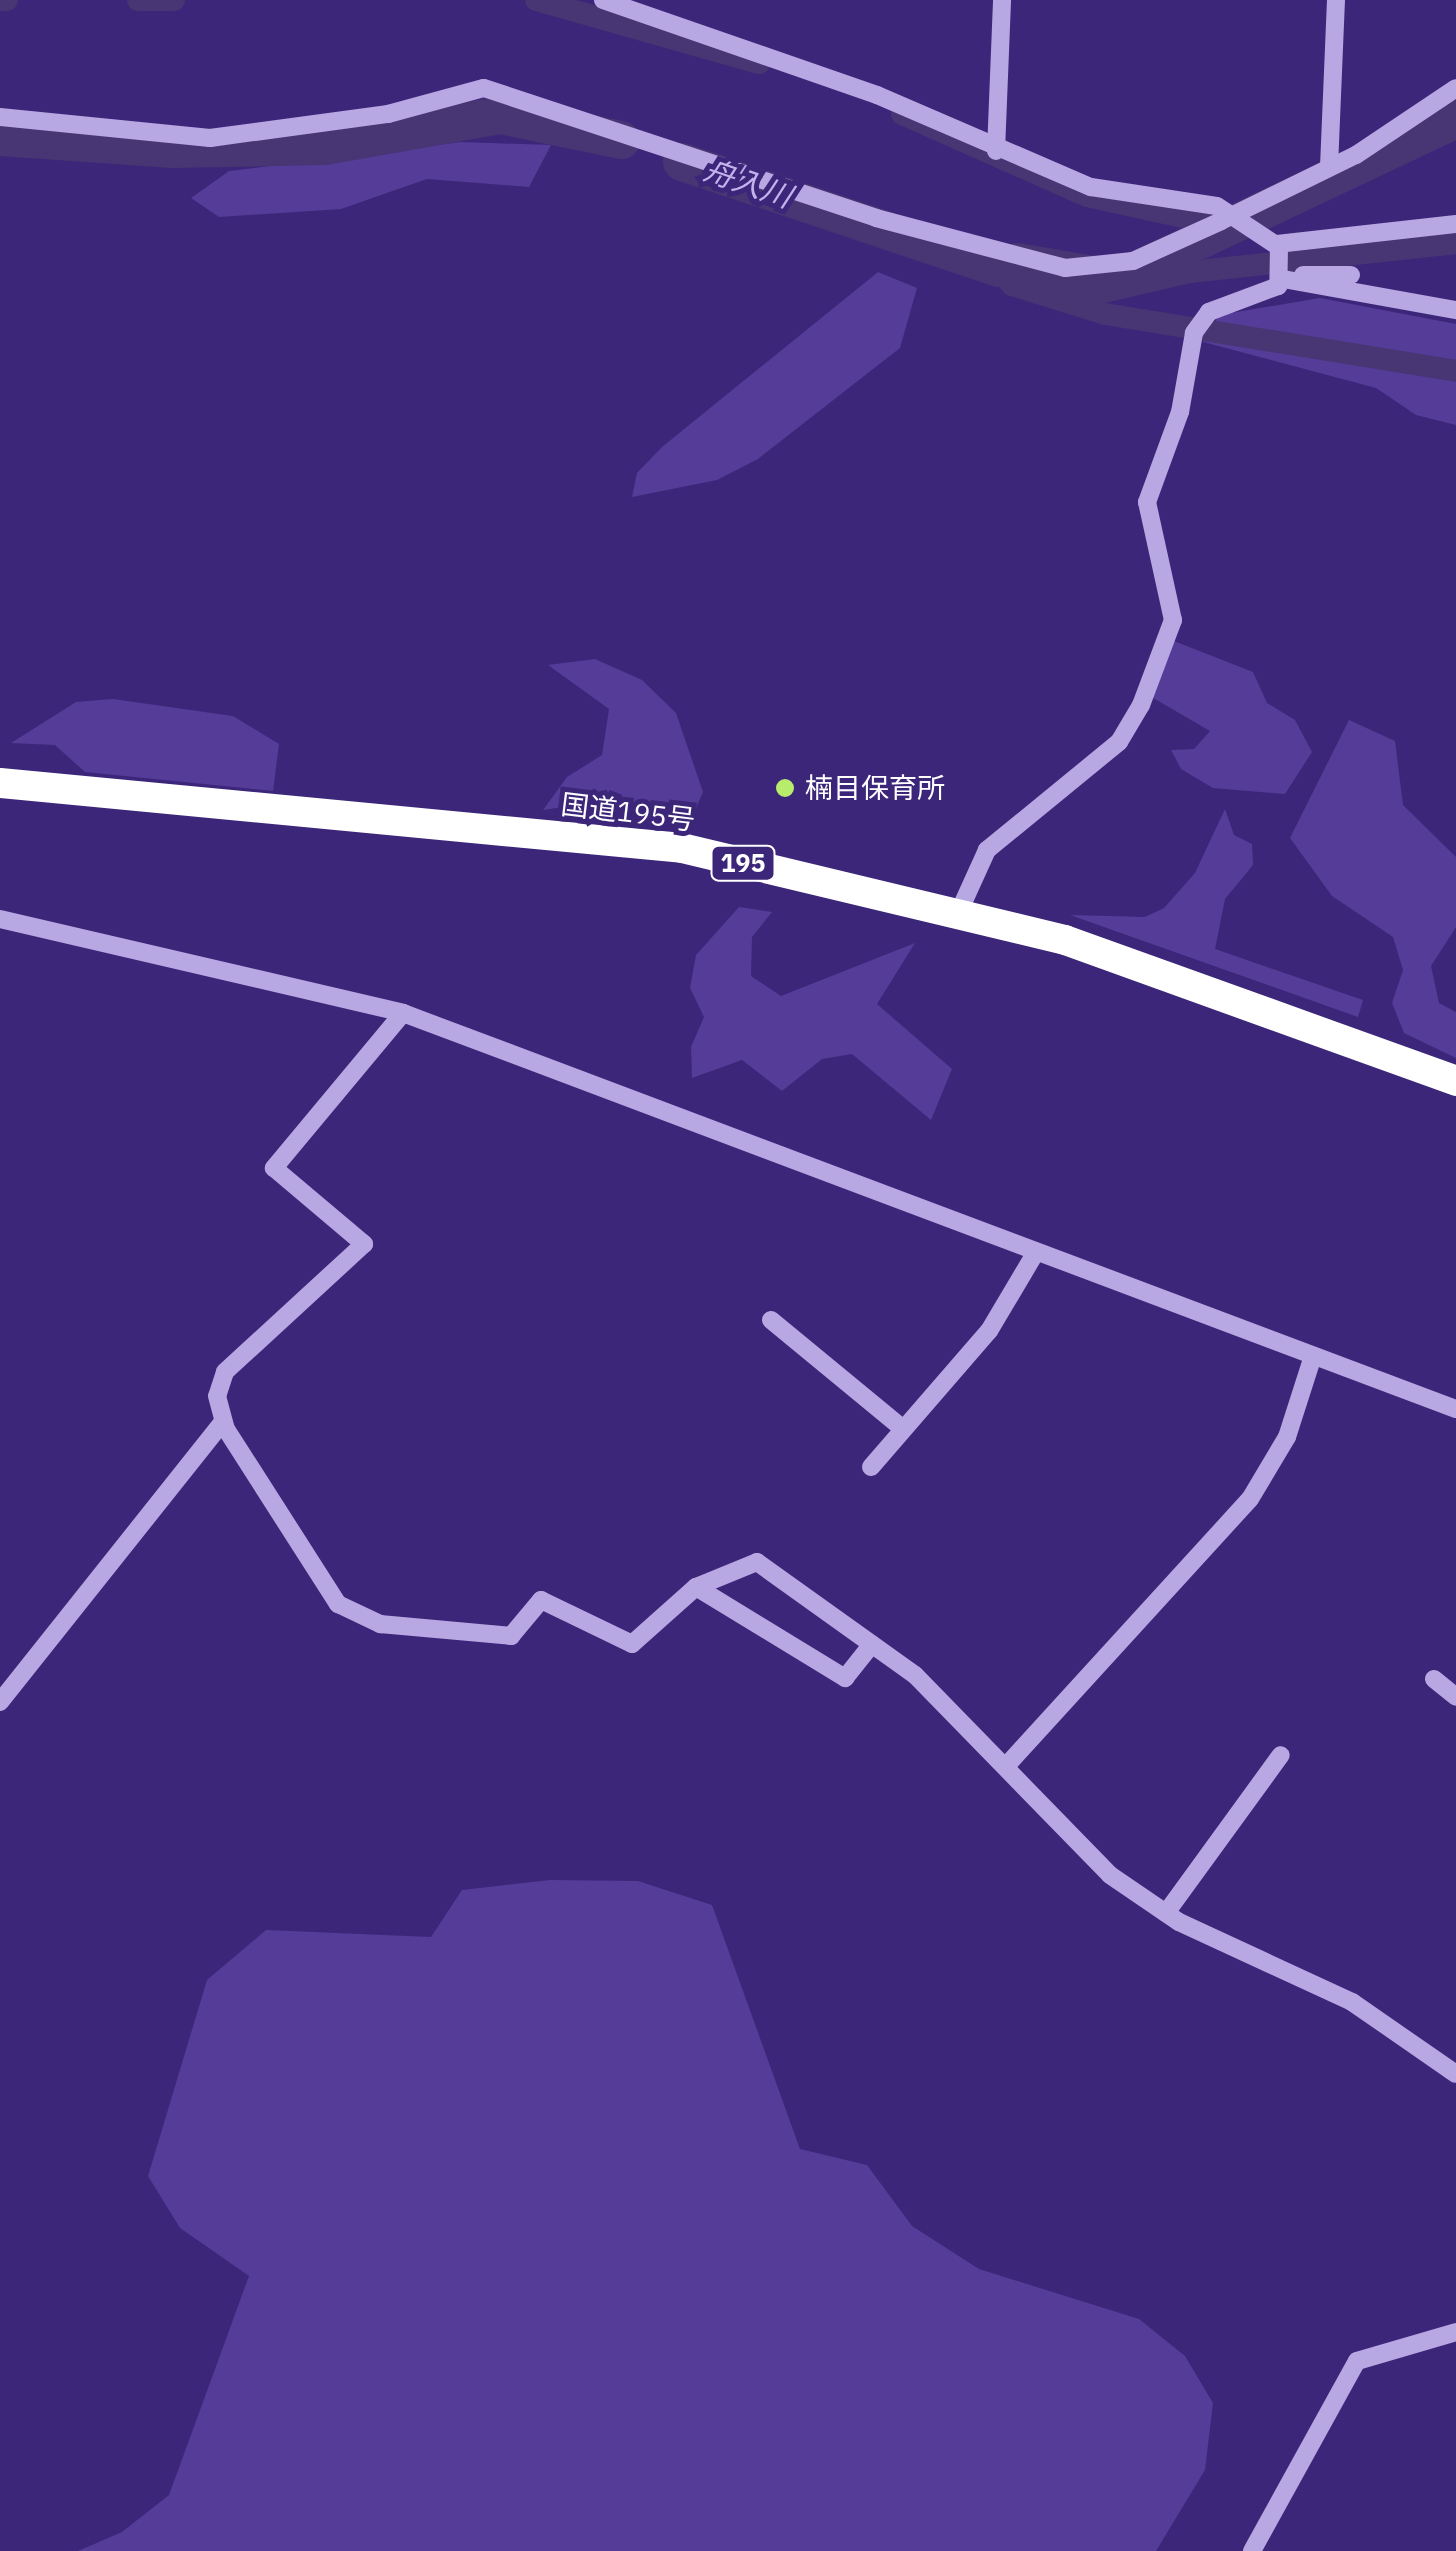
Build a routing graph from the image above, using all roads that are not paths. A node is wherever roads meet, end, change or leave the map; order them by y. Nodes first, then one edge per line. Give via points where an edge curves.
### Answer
1 (602, 0) edge
2 (1002, 0) edge
3 (1336, 0) edge
4 (1456, 88) edge
5 (0, 117) edge
6 (996, 151) junction
7 (1330, 167) junction
8 (1241, 220) junction
9 (1456, 224) edge
10 (1278, 245) junction
11 (1284, 274) junction
12 (1351, 275) dead end
13 (1456, 310) edge
14 (0, 782) edge
15 (958, 914) junction
16 (0, 920) edge
17 (403, 1014) junction
18 (1456, 1081) edge
19 (1036, 1252) junction
20 (770, 1320) dead end
21 (1312, 1356) junction
22 (1456, 1409) edge
23 (222, 1423) junction
24 (904, 1429) junction
25 (871, 1466) dead end
26 (696, 1587) junction
27 (872, 1644) junction
28 (1434, 1679) dead end
29 (1456, 1697) edge
30 (0, 1702) edge
31 (1281, 1756) dead end
32 (1006, 1766) junction
33 (1166, 1913) junction
34 (1456, 2074) edge
35 (1456, 2332) edge
36 (1252, 2551) edge

1 - 6 street via 877,95
2 - 6 street
3 - 7 street
4 - 7 street
5 - 8 street via 210,138 388,114 484,88 876,218 1065,268 1133,261
6 - 8 street via 1091,187
7 - 8 street
8 - 10 street
9 - 10 street
10 - 11 street
11 - 12 street
11 - 13 street
11 - 15 street via 1198,325 1180,412 1147,502 1173,620 1142,705 1119,742 988,850
14 - 15 highway, 国道195号 / 195 via 682,848
15 - 18 highway, 国道195号 / 195 via 1084,946
16 - 17 street
17 - 19 street
17 - 23 street via 274,1168 364,1244 225,1372 215,1411
19 - 21 street
19 - 24 street via 989,1331
20 - 24 street
21 - 22 street
21 - 32 street via 1287,1437 1250,1498
23 - 26 street via 338,1604 380,1624 511,1636 541,1600 632,1644
23 - 30 street
24 - 25 street
26 - 27 street via 757,1562
26 - 27 street via 845,1678
27 - 32 street
28 - 29 street
31 - 33 street
32 - 33 street via 1110,1875
33 - 34 street via 1352,2002
35 - 36 street via 1357,2361

